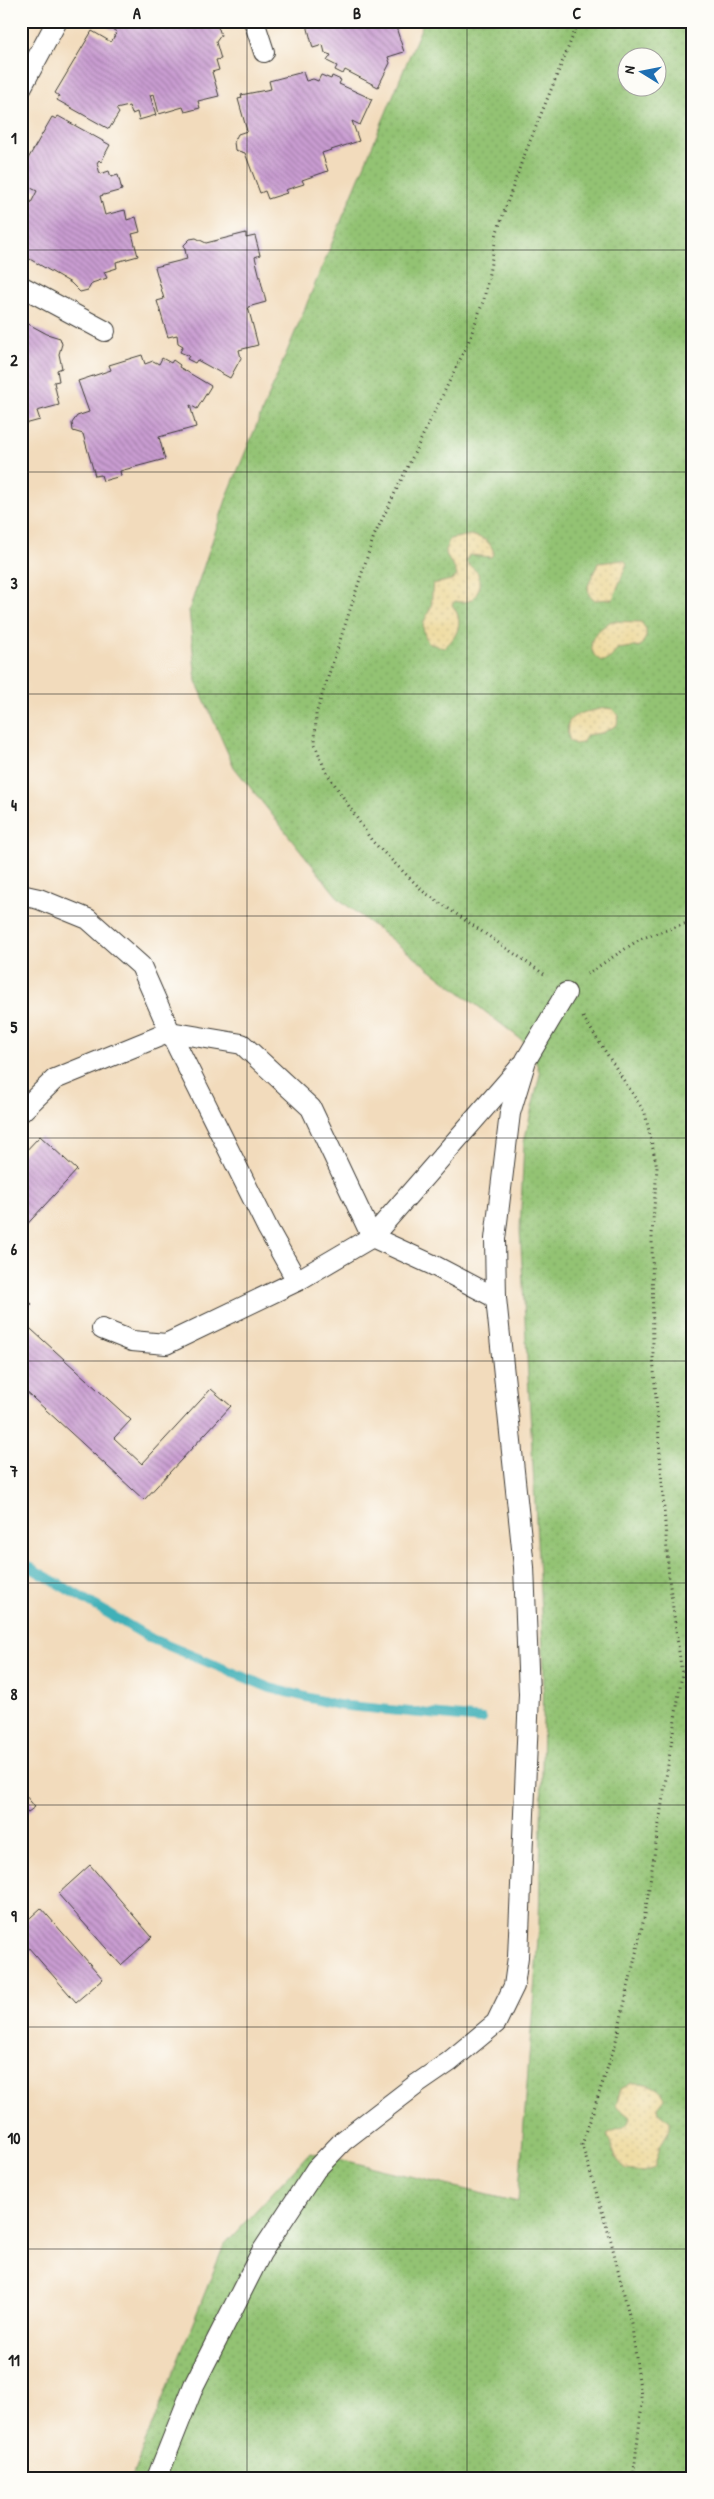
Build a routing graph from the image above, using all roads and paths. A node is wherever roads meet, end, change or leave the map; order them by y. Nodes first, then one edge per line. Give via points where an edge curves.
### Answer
1 (58, 21) edge
2 (254, 21) edge
3 (579, 21) edge
4 (264, 52) dead end
5 (21, 88) edge
6 (21, 286) edge
7 (105, 331) dead end
8 (21, 896) edge
9 (693, 921) edge
10 (566, 993) junction
11 (170, 1032) junction
12 (526, 1060) junction
13 (21, 1112) edge
14 (372, 1237) junction
15 (297, 1281) junction
16 (496, 1298) junction
17 (102, 1329) dead end
18 (157, 2478) edge
19 (633, 2478) edge

1 - 5 lane
2 - 4 lane
3 - 10 path via 497,232 484,299 468,343 374,536 316,714 315,744 325,770 372,841 424,892 534,966
6 - 7 lane
8 - 11 lane via 39,899 88,919 141,966
9 - 10 path via 640,939 590,970
10 - 12 lane
10 - 19 path via 645,1112 657,1167 652,1235 653,1357 669,1579 682,1674 645,1914 615,2045 582,2145 611,2241 632,2327 642,2404
11 - 13 lane via 55,1079
11 - 14 lane via 242,1044 310,1108
11 - 15 lane
12 - 14 lane
12 - 16 lane via 509,1123 495,1239
14 - 15 lane
14 - 16 lane
15 - 17 lane via 166,1344 132,1342
16 - 18 lane via 524,1567 529,1694 518,1957 514,1986 496,2024 343,2141 316,2170 261,2253 194,2385

